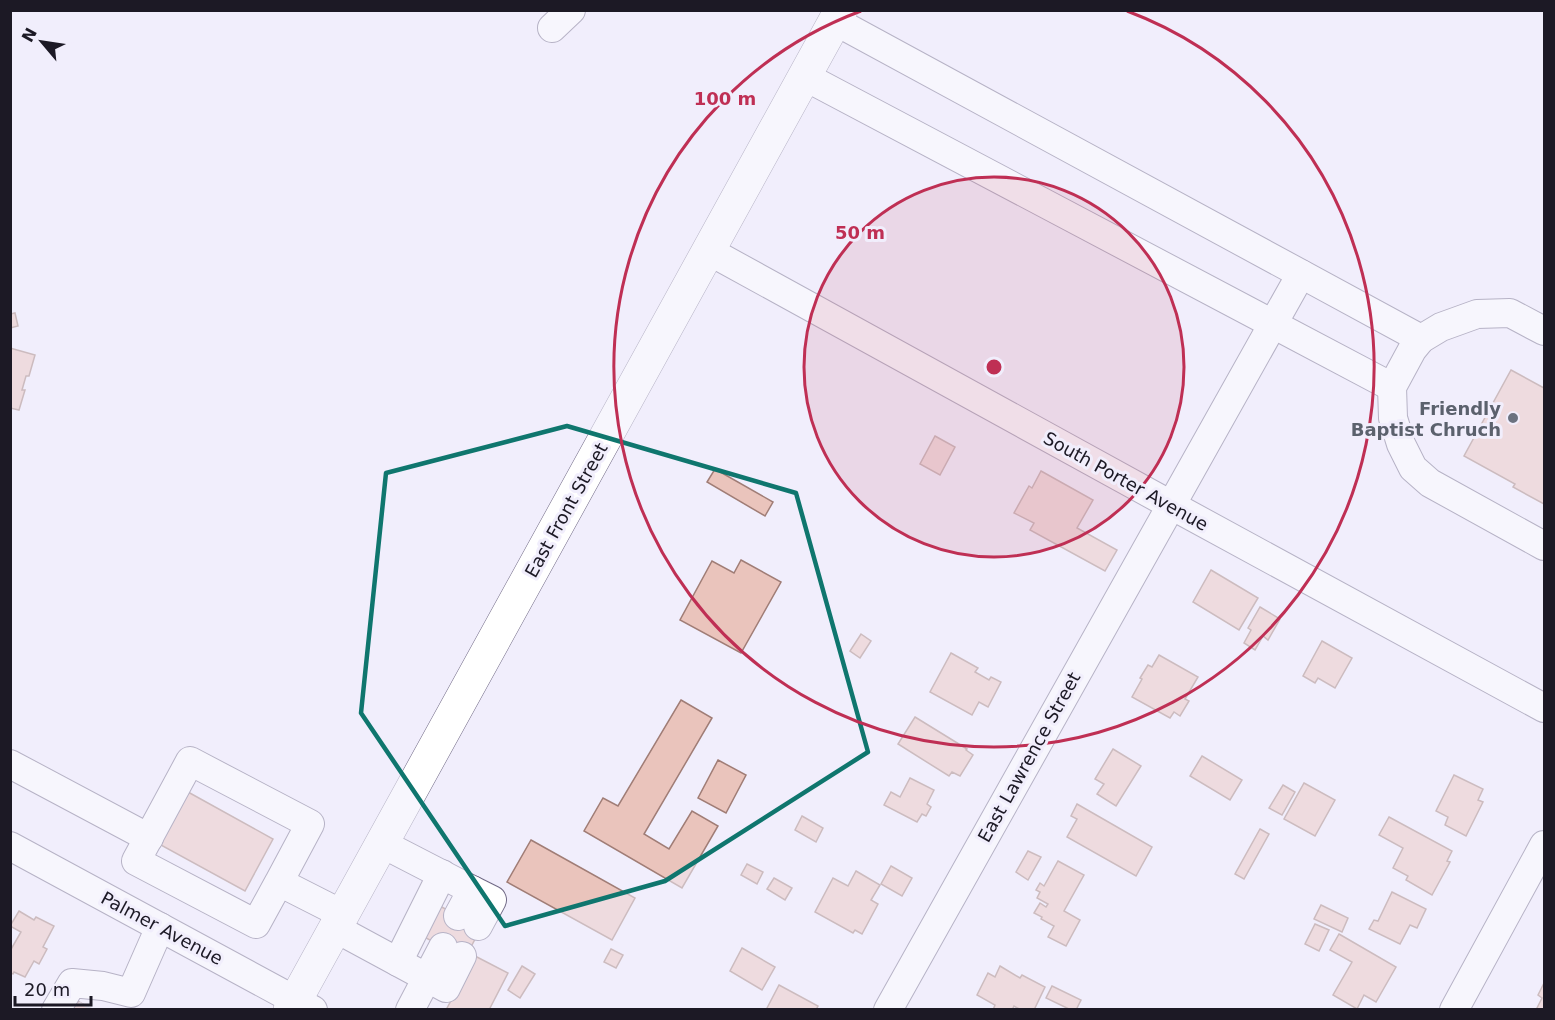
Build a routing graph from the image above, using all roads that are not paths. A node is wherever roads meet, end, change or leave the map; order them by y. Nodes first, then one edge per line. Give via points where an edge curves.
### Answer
1 (838, 16) edge
2 (804, 76) junction
3 (710, 250) junction
4 (1301, 274) junction
5 (1273, 324) junction
6 (1545, 331) edge
7 (1421, 339) junction
8 (1392, 387) junction
9 (1171, 505) junction
10 (1545, 546) edge
11 (1545, 708) edge
12 (10, 764) edge
13 (149, 838) junction
14 (381, 843) junction
15 (1545, 844) edge
16 (10, 846) edge
17 (442, 874) junction
18 (168, 878) junction
19 (279, 882) junction
20 (339, 921) junction
21 (468, 921) dead end
22 (152, 923) junction
23 (452, 952) dead end
24 (398, 962) junction
25 (427, 977) junction
26 (97, 998) edge
27 (134, 1004) edge
28 (299, 1006) edge
29 (56, 1010) edge
30 (410, 1010) edge
31 (888, 1010) edge
32 (1454, 1010) edge

1 - 2 main road, East Front Street
1 - 4 street
2 - 3 main road, East Front Street
2 - 5 street
3 - 9 street, South Porter Avenue
3 - 14 main road, East Front Street
4 - 5 street, East Lawrence Street
4 - 7 street
5 - 8 street
5 - 9 street, East Lawrence Street
6 - 7 street via 1510,313 1477,314
7 - 8 street
8 - 10 street via 1393,418 1413,468 1430,483
9 - 11 street, South Porter Avenue
9 - 31 street, East Lawrence Street
12 - 13 street
13 - 18 street via 136,861
13 - 19 street via 190,761 310,824
14 - 17 street
14 - 20 main road, East Front Street
15 - 32 street
16 - 22 street, Palmer Avenue
17 - 21 street via 472,890
17 - 24 street
18 - 19 street via 256,924
18 - 22 street
19 - 20 street
20 - 24 street
20 - 28 main road, East Front Street
22 - 27 street
22 - 28 street, Palmer Avenue
23 - 25 street
24 - 25 street
25 - 30 street
26 - 27 street
26 - 29 street via 72,983

